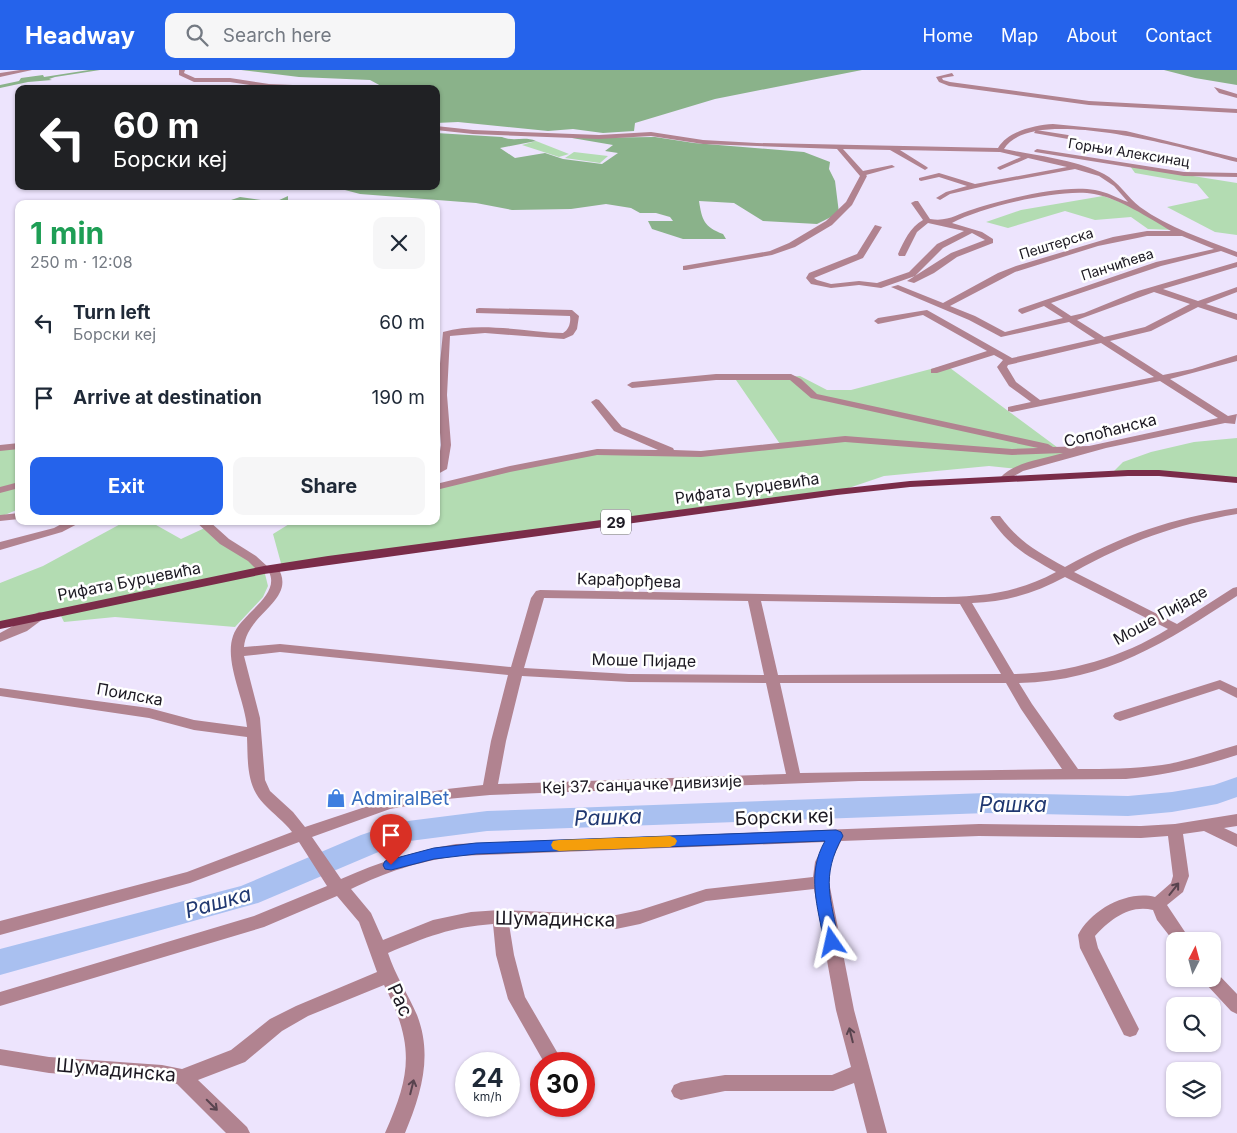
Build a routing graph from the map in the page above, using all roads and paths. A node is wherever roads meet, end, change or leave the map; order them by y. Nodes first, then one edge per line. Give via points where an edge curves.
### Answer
1 (29, 70) edge
2 (182, 70) edge
3 (0, 75) edge
4 (952, 76) dead end
5 (267, 85) edge
6 (1216, 88) dead end
7 (1115, 95) dead end
8 (1237, 96) edge
9 (1111, 104) junction
10 (1237, 111) edge
11 (440, 128) edge
12 (1030, 131) junction
13 (1068, 137) dead end
14 (839, 147) junction
15 (892, 148) junction
16 (1000, 150) junction
17 (1017, 154) junction
18 (1028, 156) junction
19 (1237, 160) edge
20 (892, 167) dead end
21 (1077, 167) junction
22 (925, 168) dead end
23 (1000, 168) dead end
24 (864, 173) junction
25 (1237, 175) edge
26 (921, 179) dead end
27 (976, 187) junction
28 (940, 198) dead end
29 (915, 203) dead end
30 (1137, 208) junction
31 (926, 221) junction
32 (944, 224) junction
33 (878, 227) dead end
34 (970, 231) junction
35 (1184, 235) junction
36 (1222, 249) junction
37 (902, 254) dead end
38 (1237, 255) edge
39 (1237, 264) edge
40 (686, 268) dead end
41 (1154, 289) junction
42 (1237, 289) edge
43 (1045, 303) junction
44 (1198, 304) junction
45 (944, 306) junction
46 (479, 311) dead end
47 (1022, 311) dead end
48 (1235, 316) edge
49 (1072, 319) junction
50 (878, 320) dead end
51 (1104, 339) junction
52 (994, 352) junction
53 (1237, 358) edge
54 (1009, 360) junction
55 (934, 371) dead end
56 (1164, 378) junction
57 (632, 385) dead end
58 (596, 402) dead end
59 (1038, 403) junction
60 (1012, 409) dead end
61 (1232, 418) edge
62 (1237, 426) edge
63 (15, 446) edge
64 (0, 448) edge
65 (1092, 449) junction
66 (1056, 450) junction
67 (701, 454) junction
68 (440, 470) edge
69 (1005, 478) junction
70 (1237, 480) edge
71 (15, 486) edge
72 (440, 486) edge
73 (0, 490) edge
74 (1237, 511) edge
75 (15, 516) edge
76 (0, 518) edge
77 (996, 518) dead end
78 (69, 525) edge
79 (206, 525) edge
80 (0, 546) edge
81 (269, 570) junction
82 (1066, 573) junction
83 (1237, 592) edge
84 (754, 599) junction
85 (964, 600) junction
86 (39, 616) junction
87 (0, 625) edge
88 (1177, 629) junction
89 (0, 638) edge
90 (238, 652) junction
91 (517, 672) junction
92 (1010, 679) junction
93 (771, 680) junction
94 (0, 692) edge
95 (1237, 694) edge
96 (1120, 716) dead end
97 (254, 733) junction
98 (1237, 750) edge
99 (1074, 775) junction
100 (794, 778) junction
101 (490, 790) junction
102 (1237, 820) edge
103 (1207, 826) junction
104 (1175, 830) junction
105 (836, 836) junction
106 (305, 839) junction
107 (1237, 841) edge
108 (821, 882) junction
109 (335, 883) junction
110 (1159, 905) junction
111 (500, 917) junction
112 (0, 928) edge
113 (1176, 932) edge
114 (379, 949) junction
115 (388, 975) junction
116 (1220, 988) edge
117 (0, 999) edge
118 (1237, 1006) edge
119 (1130, 1029) dead end
120 (548, 1052) edge
121 (0, 1057) edge
122 (860, 1072) junction
123 (182, 1077) junction
124 (681, 1091) dead end
125 (240, 1133) edge
126 (396, 1133) edge
127 (877, 1133) edge

1 - 3 street
2 - 5 street via 181,74 194,80
4 - 9 street via 939,77 940,81 949,84
6 - 8 street
7 - 9 street
9 - 10 street
11 - 14 street, Горњи Алексинац via 599,137 651,134 703,142
12 - 13 street
12 - 16 street via 1007,140
12 - 19 street via 1053,126 1126,133
14 - 15 street, Горњи Алексинац
14 - 24 street
15 - 16 street, Горњи Алексинац
15 - 22 street
16 - 17 street, Горњи Алексинац
17 - 18 street, Горњи Алексинац
17 - 25 street, Горњи Алексинац via 1040,151 1177,173
18 - 21 street, Горњи Алексинац
18 - 23 street
20 - 24 street
21 - 27 street
21 - 30 street, Горњи Алексинац via 1110,180
24 - 40 street via 849,203 829,223 792,245 772,253
26 - 27 street via 939,175
27 - 28 street
29 - 31 street via 925,214
30 - 32 street via 1086,191 1002,204 966,213
30 - 35 street, Горњи Алексинац
31 - 32 street
31 - 37 street via 912,233
32 - 34 street
33 - 34 street via 860,256 810,278 831,286 859,283 875,287 912,274 940,246
34 - 45 street via 986,236 990,241 954,255 918,278 891,289
35 - 36 street, Горњи Алексинац
35 - 45 street, Пештерска via 1165,232 1117,238 1069,252 1002,274
36 - 38 street, Горњи Алексинац
36 - 43 street, Панчићева via 1143,269
39 - 41 street
41 - 44 street
41 - 49 street
42 - 44 street
43 - 47 street, Панчићева
43 - 49 street
44 - 48 street
44 - 51 street via 1148,329
45 - 49 street via 1004,335
46 - 68 street via 572,313 575,316 572,332 564,336 522,332 458,331 446,334 442,396 445,455
49 - 51 street
50 - 52 street via 924,312
51 - 54 street
51 - 56 street
52 - 54 street
52 - 55 street
53 - 56 street
54 - 59 street via 1002,367 1012,384
56 - 59 street
56 - 61 street
57 - 66 street via 716,377 791,377 799,380 806,392 814,396
58 - 67 street via 622,431 658,447
59 - 60 street
61 - 62 street
61 - 65 street, Сопоћанска
63 - 64 street
65 - 66 street
65 - 69 street, Сопоћанска via 1019,469
66 - 67 street via 1012,452 845,439
67 - 72 street via 580,454
69 - 70 main road, Рифата Бурџевића / 29 via 1148,473
69 - 81 main road, Рифата Бурџевића / 29 via 837,492
71 - 73 street
74 - 82 street, Карађорђева via 1184,520 1141,534
75 - 76 street
77 - 82 street via 1016,543
78 - 80 street
79 - 81 street via 228,544
81 - 86 main road, Рифата Бурџевића / 29
81 - 90 street via 278,577 276,590 243,626
82 - 85 street, Карађорђева via 1020,592 996,598
82 - 88 street
83 - 88 street, Моше Пијаде
84 - 85 street, Карађорђева
84 - 91 street, Карађорђева via 540,594 536,598
84 - 93 street
85 - 92 street
86 - 87 main road, Рифата Бурџевића / 29
86 - 89 street
88 - 92 street, Моше Пијаде via 1135,652 1087,670
90 - 91 street, Моше Пијаде via 280,648
90 - 97 street via 252,709
91 - 93 street, Моше Пијаде
91 - 101 street via 495,756
92 - 93 street, Моше Пијаде
92 - 99 street
93 - 100 street
94 - 97 street, Поилска via 149,713 194,725
95 - 96 street via 1220,684
97 - 106 street via 260,789
98 - 99 street, Кеј 37. санџачке дивизије via 1164,770
99 - 100 street, Кеј 37. санџачке дивизије
100 - 101 street, Кеј 37. санџачке дивизије
101 - 106 street, Кеј 37. санџачке дивизије via 405,800 372,809
102 - 103 street, Борски кеј
103 - 104 street, Борски кеј
103 - 107 street
104 - 105 street, Борски кеј via 1118,833 979,830
110 -> 104 street via 1180,882
105 - 108 street via 823,862
105 - 109 street, Борски кеј via 456,850 400,862
106 - 109 street, Рас
106 - 112 street, Кеј 37. санџачке дивизије via 190,877
108 - 111 street, Шумадинска via 706,895 616,922
122 -> 108 street
109 - 114 street, Рас via 362,912
109 - 117 street, Борски кеј via 300,906 258,922
110 - 113 street
110 - 119 street via 1141,901 1128,904 1086,935 1089,948
111 - 114 street, Шумадинска via 434,927
111 - 120 street via 516,999
114 - 115 street, Рас
115 - 123 street, Шумадинска via 302,1011 276,1025 238,1056 224,1063
126 -> 115 street, Рас via 412,1088 416,1060 410,1018
116 - 118 street
121 - 123 street, Шумадинска via 162,1072
122 - 124 street via 833,1083 725,1083
122 - 127 street
123 -> 125 street

